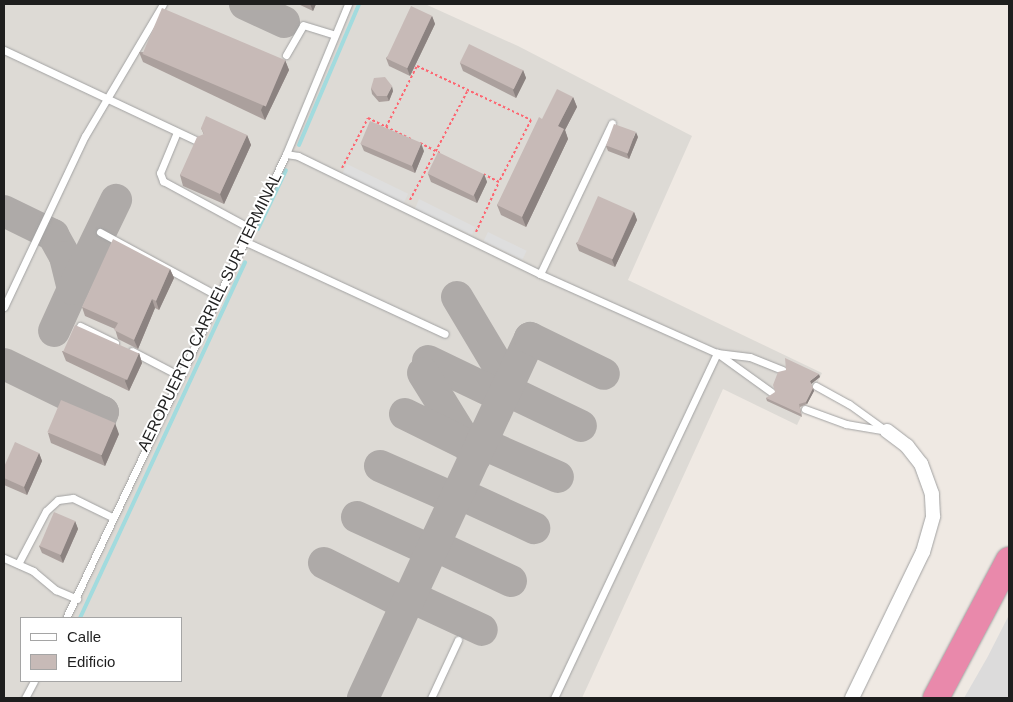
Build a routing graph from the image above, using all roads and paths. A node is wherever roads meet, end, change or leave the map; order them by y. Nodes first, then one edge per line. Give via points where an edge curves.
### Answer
1 (163, 4) edge
2 (348, 4) edge
3 (333, 34) junction
4 (4, 50) edge
5 (286, 55) dead end
6 (468, 90) junction
7 (106, 99) junction
8 (612, 122) dead end
9 (386, 127) junction
10 (177, 132) junction
11 (203, 144) edge
12 (436, 151) junction
13 (286, 154) junction
14 (444, 155) edge
15 (476, 171) edge
16 (337, 177) junction
17 (499, 182) junction
18 (406, 209) junction
19 (250, 228) junction
20 (100, 232) dead end
21 (244, 241) junction
22 (472, 241) junction
23 (540, 274) junction
24 (218, 296) junction
25 (4, 307) edge
26 (80, 326) edge
27 (445, 334) dead end
28 (717, 354) junction
29 (782, 370) edge
30 (180, 376) junction
31 (816, 386) dead end
32 (771, 392) edge
33 (805, 409) dead end
34 (887, 431) junction
35 (112, 517) junction
36 (4, 558) edge
37 (1009, 560) edge
38 (18, 564) junction
39 (76, 599) junction
40 (67, 617) edge
41 (458, 640) dead end
42 (33, 682) edge
43 (25, 698) edge
44 (431, 698) edge
45 (554, 698) edge
46 (852, 698) edge
47 (936, 698) edge

1 - 7 lane
2 - 3 lane, AEROPUERTO CARRIEL SUR TERMINAL
3 - 5 lane via 303,25
3 - 13 lane, AEROPUERTO CARRIEL SUR TERMINAL
4 - 7 lane
6 - 9 path via 417,66
6 - 12 path
6 - 17 path via 531,120
7 - 10 lane
7 - 25 lane
8 - 23 lane
9 - 12 path
9 - 16 path via 368,118
10 - 11 lane
10 - 19 lane via 161,168 163,181
12 - 14 path
12 - 18 path
13 - 16 lane via 298,156
13 - 19 lane, AEROPUERTO CARRIEL SUR TERMINAL
15 - 17 path
16 - 18 lane
17 - 22 path
18 - 22 lane
19 - 21 lane, AEROPUERTO CARRIEL SUR TERMINAL
20 - 24 lane
21 - 24 lane, AEROPUERTO CARRIEL SUR TERMINAL
21 - 27 lane
22 - 23 lane
23 - 28 lane
24 - 30 lane, AEROPUERTO CARRIEL SUR TERMINAL
26 - 30 lane
28 - 29 lane via 750,357
28 - 32 lane
28 - 45 lane
30 - 35 lane, AEROPUERTO CARRIEL SUR TERMINAL
31 - 34 lane via 850,404
33 - 34 lane via 846,424
34 - 46 street via 907,446 921,464 932,494 933,516 925,546
35 - 38 lane via 73,498 58,500 46,511
35 - 39 lane, AEROPUERTO CARRIEL SUR TERMINAL
36 - 38 lane
37 - 47 highway
38 - 39 lane via 33,571 56,590
39 - 40 lane, AEROPUERTO CARRIEL SUR TERMINAL
41 - 44 lane
42 - 43 lane

